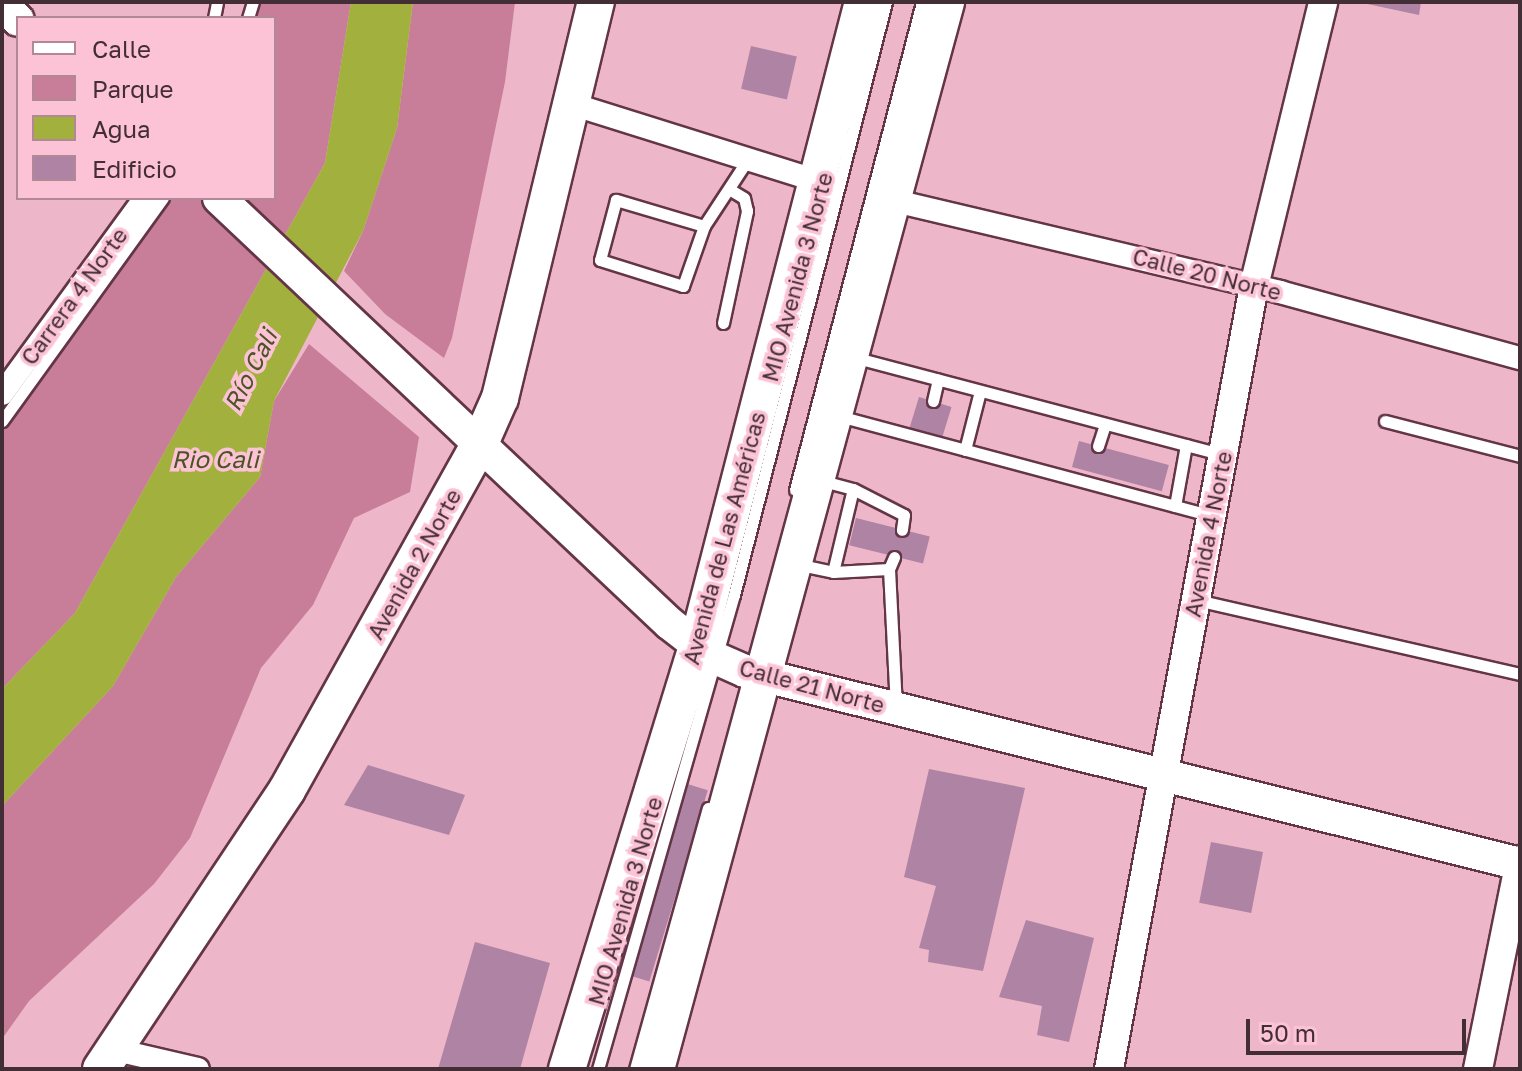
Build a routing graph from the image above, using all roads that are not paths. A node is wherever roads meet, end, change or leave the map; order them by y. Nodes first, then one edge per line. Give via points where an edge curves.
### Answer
1 (596, 2) edge
2 (863, 2) edge
3 (886, 2) edge
4 (922, 2) edge
5 (946, 2) edge
6 (1323, 2) edge
7 (575, 105) junction
8 (748, 159) junction
9 (817, 181) junction
10 (729, 189) junction
11 (144, 200) edge
12 (162, 200) edge
13 (891, 200) junction
14 (227, 206) edge
15 (704, 226) junction
16 (1254, 286) junction
17 (723, 323) dead end
18 (849, 356) junction
19 (1520, 358) edge
20 (938, 380) junction
21 (980, 391) junction
22 (2, 394) edge
23 (933, 401) dead end
24 (834, 414) junction
25 (2, 421) edge
26 (1385, 421) dead end
27 (1105, 424) junction
28 (481, 441) junction
29 (1186, 445) junction
30 (1098, 446) dead end
31 (965, 450) junction
32 (1223, 455) junction
33 (1520, 456) edge
34 (817, 479) junction
35 (853, 489) junction
36 (1175, 506) junction
37 (789, 511) dead end
38 (1212, 516) junction
39 (902, 530) dead end
40 (894, 557) dead end
41 (796, 564) junction
42 (889, 569) junction
43 (833, 572) junction
44 (1196, 600) junction
45 (705, 652) junction
46 (751, 671) junction
47 (1520, 674) edge
48 (896, 708) junction
49 (1165, 775) junction
50 (712, 796) dead end
51 (1520, 863) edge
52 (108, 1060) edge
53 (198, 1069) edge
54 (567, 1069) edge
55 (598, 1069) edge
56 (635, 1069) edge
57 (656, 1069) edge
58 (1109, 1069) edge
59 (1478, 1069) edge

1 - 7 main road, Avenida 2 Norte
2 - 9 main road, Avenida de Las Américas
3 - 45 lane, MIO Avenida 3 Norte via 746,550
4 - 37 lane
5 - 13 main road
6 - 16 street, Avenida 4 Norte
7 - 8 street
7 - 28 main road, Avenida 2 Norte via 500,398
8 - 9 street
8 - 10 lane
9 - 45 main road, Avenida de Las Américas
10 - 15 lane
10 - 17 lane via 747,203
11 - 22 street, Carrera 4 Norte
12 - 25 lane
13 - 16 street, Calle 20 Norte
13 - 18 main road
14 - 28 main road, Calle 21 Norte
15 - 15 lane via 616,200 600,260 683,286
16 - 19 street, Calle 20 Norte
16 - 32 street, Avenida 4 Norte
18 - 20 lane
18 - 24 main road
20 - 21 lane
20 - 23 lane
21 - 27 lane
21 - 31 lane
24 - 31 lane
24 - 34 main road
26 - 33 lane
27 - 29 lane
27 - 30 lane
28 - 45 main road, Calle 21 Norte
28 - 52 main road, Avenida 2 Norte via 287,790
29 - 32 lane
29 - 36 lane
31 - 36 lane via 1090,478
32 - 38 street, Avenida 4 Norte
34 - 35 lane
34 - 41 main road
35 - 39 lane via 904,515
35 - 43 lane
36 - 38 lane
38 - 44 street, Avenida 4 Norte
40 - 42 lane
41 - 43 lane
41 - 46 main road
42 - 43 lane
42 - 48 lane
44 - 47 lane
44 - 49 street, Avenida 4 Norte
45 - 46 main road, Calle 21 Norte
45 - 54 main road, Avenida de Las Américas
45 - 55 lane, MIO Avenida 3 Norte
46 - 48 main road, Calle 21 Norte
46 - 57 main road
48 - 49 main road, Calle 21 Norte
49 - 51 main road, Calle 21 Norte
49 - 58 street, Avenida 4 Norte
50 - 56 lane
51 - 59 street
52 - 53 street

